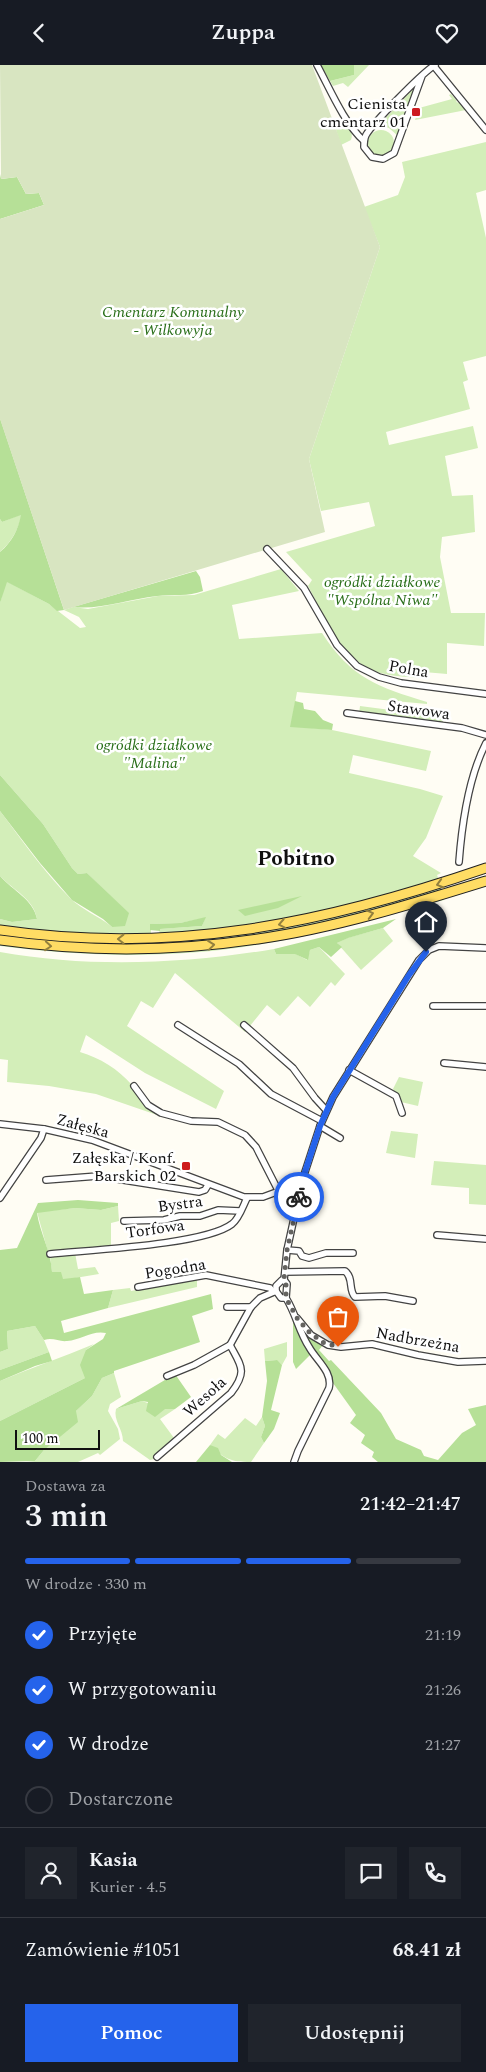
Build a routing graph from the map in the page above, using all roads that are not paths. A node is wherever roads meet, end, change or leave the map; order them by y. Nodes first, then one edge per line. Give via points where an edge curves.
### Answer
1 (317, 65) edge
2 (434, 65) edge
3 (422, 75) junction
4 (486, 130) edge
5 (364, 141) junction
6 (267, 549) dead end
7 (486, 694) edge
8 (347, 713) dead end
9 (486, 735) edge
10 (486, 743) edge
11 (459, 862) dead end
12 (486, 869) edge
13 (486, 881) edge
14 (0, 930) edge
15 (0, 940) edge
16 (486, 948) edge
17 (432, 1006) dead end
18 (486, 1006) edge
19 (178, 1025) dead end
20 (244, 1025) dead end
21 (444, 1063) dead end
22 (486, 1067) edge
23 (349, 1070) junction
24 (134, 1085) dead end
25 (326, 1110) junction
26 (402, 1113) dead end
27 (0, 1124) edge
28 (321, 1124) junction
29 (44, 1129) junction
30 (340, 1138) dead end
31 (46, 1180) dead end
32 (298, 1184) junction
33 (208, 1185) junction
34 (279, 1192) junction
35 (247, 1198) junction
36 (0, 1199) edge
37 (240, 1211) junction
38 (124, 1221) dead end
39 (437, 1235) dead end
40 (486, 1239) edge
41 (287, 1250) junction
42 (50, 1253) dead end
43 (353, 1253) dead end
44 (285, 1272) junction
45 (284, 1279) junction
46 (138, 1287) dead end
47 (274, 1292) junction
48 (286, 1298) junction
49 (413, 1301) dead end
50 (227, 1307) dead end
51 (250, 1307) junction
52 (297, 1318) junction
53 (230, 1345) junction
54 (485, 1361) edge
55 (167, 1376) dead end
56 (157, 1457) dead end
57 (294, 1462) edge

1 - 5 street
2 - 3 street
2 - 4 street
3 - 5 street via 370,130
3 - 5 street via 392,155 380,159 372,157
6 - 7 street, Polna via 304,588 338,645 357,666 379,677 402,683
8 - 9 street, Stawowa via 462,728
10 - 11 street via 471,790
12 -> 14 main road via 327,915 225,934 100,939
15 -> 13 main road via 125,950 243,941 325,926
16 - 23 street via 442,945 426,952
17 - 18 street
19 - 28 street via 239,1064 271,1094
20 - 25 street via 293,1068
21 - 22 street
23 - 25 street
23 - 26 street via 396,1096
24 - 34 street via 148,1105 161,1113 191,1121 218,1122 245,1135 256,1147
25 - 28 street
27 - 29 street, Załęska
28 - 30 street
28 - 32 street
29 - 33 street, Załęska via 101,1143
29 - 36 street
31 - 33 street via 98,1176 199,1192
32 - 34 street, Załęska
32 - 41 street via 298,1204
33 - 35 street, Załęska
34 - 35 street, Załęska
35 - 37 street, Torfowa
37 - 38 street, Bystra via 218,1210 164,1220
37 - 42 street, Torfowa via 232,1224 200,1235 132,1246
39 - 40 street
41 - 43 street via 299,1251 309,1258 326,1253
41 - 44 street
44 - 45 street
44 - 49 street via 343,1270 348,1273 355,1297 380,1296
45 - 47 street
45 - 48 street
46 - 47 street, Pogodna via 206,1275 270,1288
47 - 48 street, Pogodna
47 - 51 street
48 - 52 street
50 - 51 street
51 - 53 street
52 - 54 street, Nadbrzeżna via 311,1335 328,1345 369,1344 458,1362
52 - 57 street via 304,1339 330,1382
53 - 55 street
53 - 56 street, Wesoła via 240,1361 238,1383 231,1393

